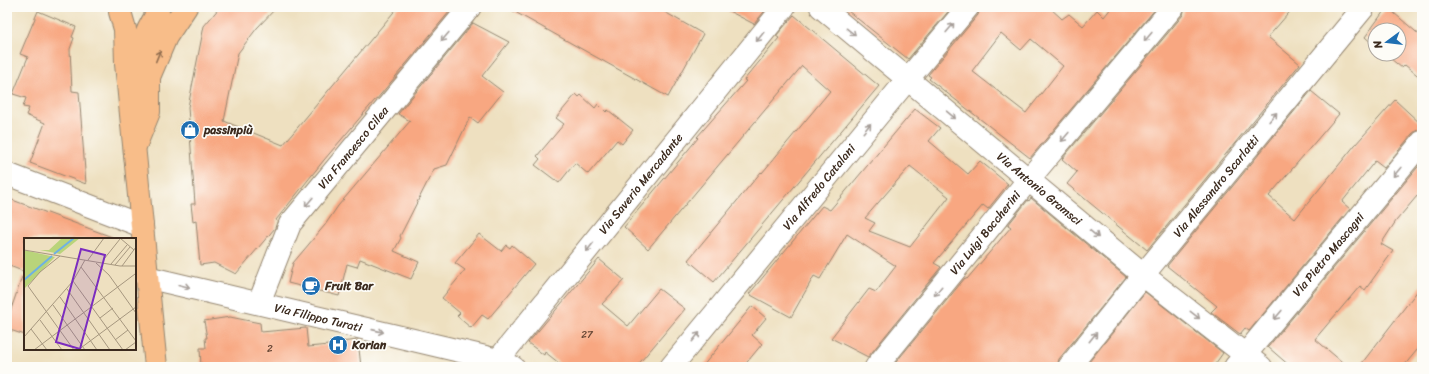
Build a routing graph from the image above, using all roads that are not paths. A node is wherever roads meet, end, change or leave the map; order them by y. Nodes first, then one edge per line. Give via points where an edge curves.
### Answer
1 (186, 7) edge
2 (470, 7) edge
3 (784, 7) edge
4 (821, 7) edge
5 (968, 7) edge
6 (1173, 7) edge
7 (1364, 7) edge
8 (117, 9) edge
9 (162, 10) edge
10 (908, 78) junction
11 (1422, 142) edge
12 (135, 147) junction
13 (7, 174) edge
14 (1029, 179) junction
15 (142, 226) junction
16 (1143, 275) junction
17 (146, 277) junction
18 (259, 303) junction
19 (505, 363) edge
20 (1247, 363) edge
21 (156, 367) edge
22 (671, 367) edge
23 (876, 367) edge
24 (1069, 367) edge

12 -> 1 main road via 149,112 149,77 166,37
2 -> 18 street, Via Francesco Cilea via 290,224
3 -> 19 street, Via Saverio Mercadante
4 -> 10 street, Via Antonio Gramsci
10 -> 5 street, Via Alfredo Catalani
6 -> 14 street, Via Luigi Boccherini
16 -> 7 street, Via Alessandro Scarlatti
8 - 9 main road via 139,17
8 - 12 main road via 125,29
9 - 12 main road via 151,23 144,38 138,66
10 -> 14 street, Via Antonio Gramsci
22 -> 10 street, Via Alfredo Catalani
11 -> 20 street, Via Pietro Mascagni
12 - 15 main road
13 - 15 street
14 -> 16 street, Via Antonio Gramsci
14 -> 23 street, Via Luigi Boccherini
15 - 17 main road
16 -> 20 street, Via Antonio Gramsci
24 -> 16 street, Via Alessandro Scarlatti
17 -> 18 street, Via Filippo Turati
17 - 21 main road
18 -> 19 street, Via Filippo Turati

